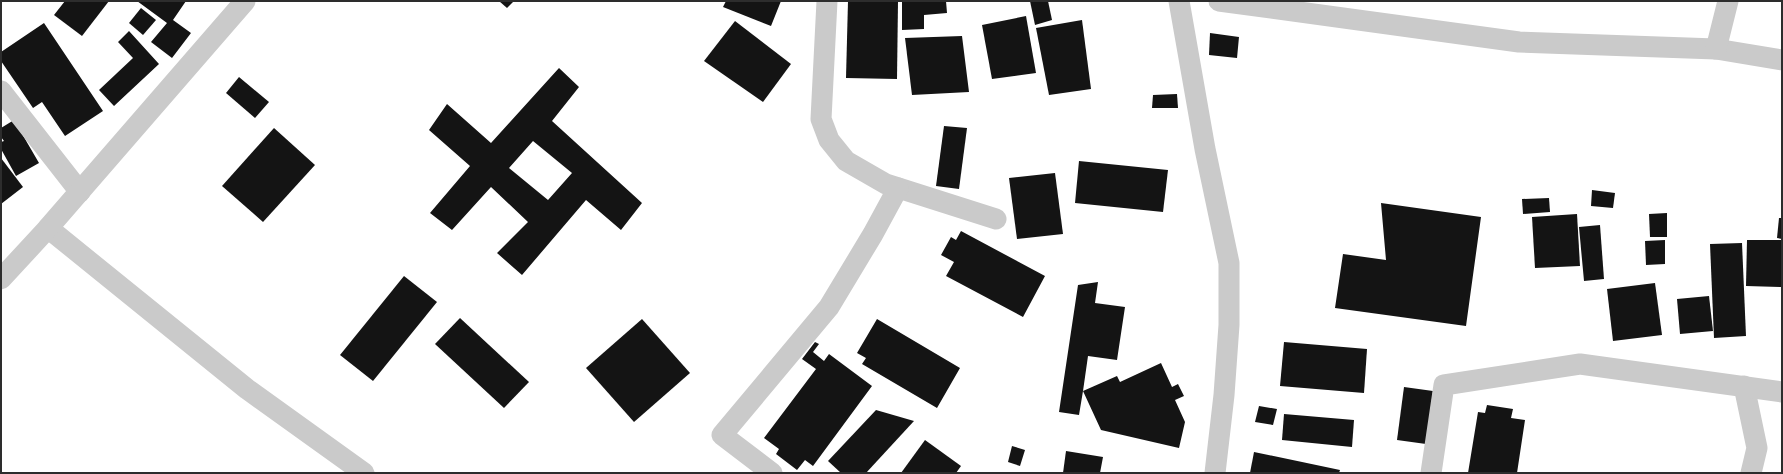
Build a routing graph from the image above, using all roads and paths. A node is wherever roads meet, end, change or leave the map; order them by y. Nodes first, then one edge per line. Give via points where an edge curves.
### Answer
1 (245, 1) edge
2 (827, 1) edge
3 (1180, 1) edge
4 (1220, 1) edge
5 (1728, 1) edge
6 (1716, 49) junction
7 (1782, 60) edge
8 (1, 91) edge
9 (898, 188) junction
10 (80, 192) junction
11 (996, 219) dead end
12 (48, 228) junction
13 (1, 279) edge
14 (1744, 386) junction
15 (1782, 392) edge
16 (364, 473) edge
17 (772, 473) edge
18 (1215, 473) edge
19 (1431, 473) edge
20 (1751, 473) edge

1 - 10 street
2 - 9 street via 821,119 829,140 846,161
3 - 18 street via 1205,149 1229,263 1229,326
4 - 6 street via 1519,42
5 - 6 street
6 - 7 street
8 - 10 street
9 - 11 street
9 - 17 street via 829,306 722,435
10 - 12 street
12 - 13 street
12 - 16 street via 247,389
14 - 15 street
14 - 19 street via 1580,364 1444,385
14 - 20 street via 1757,448

